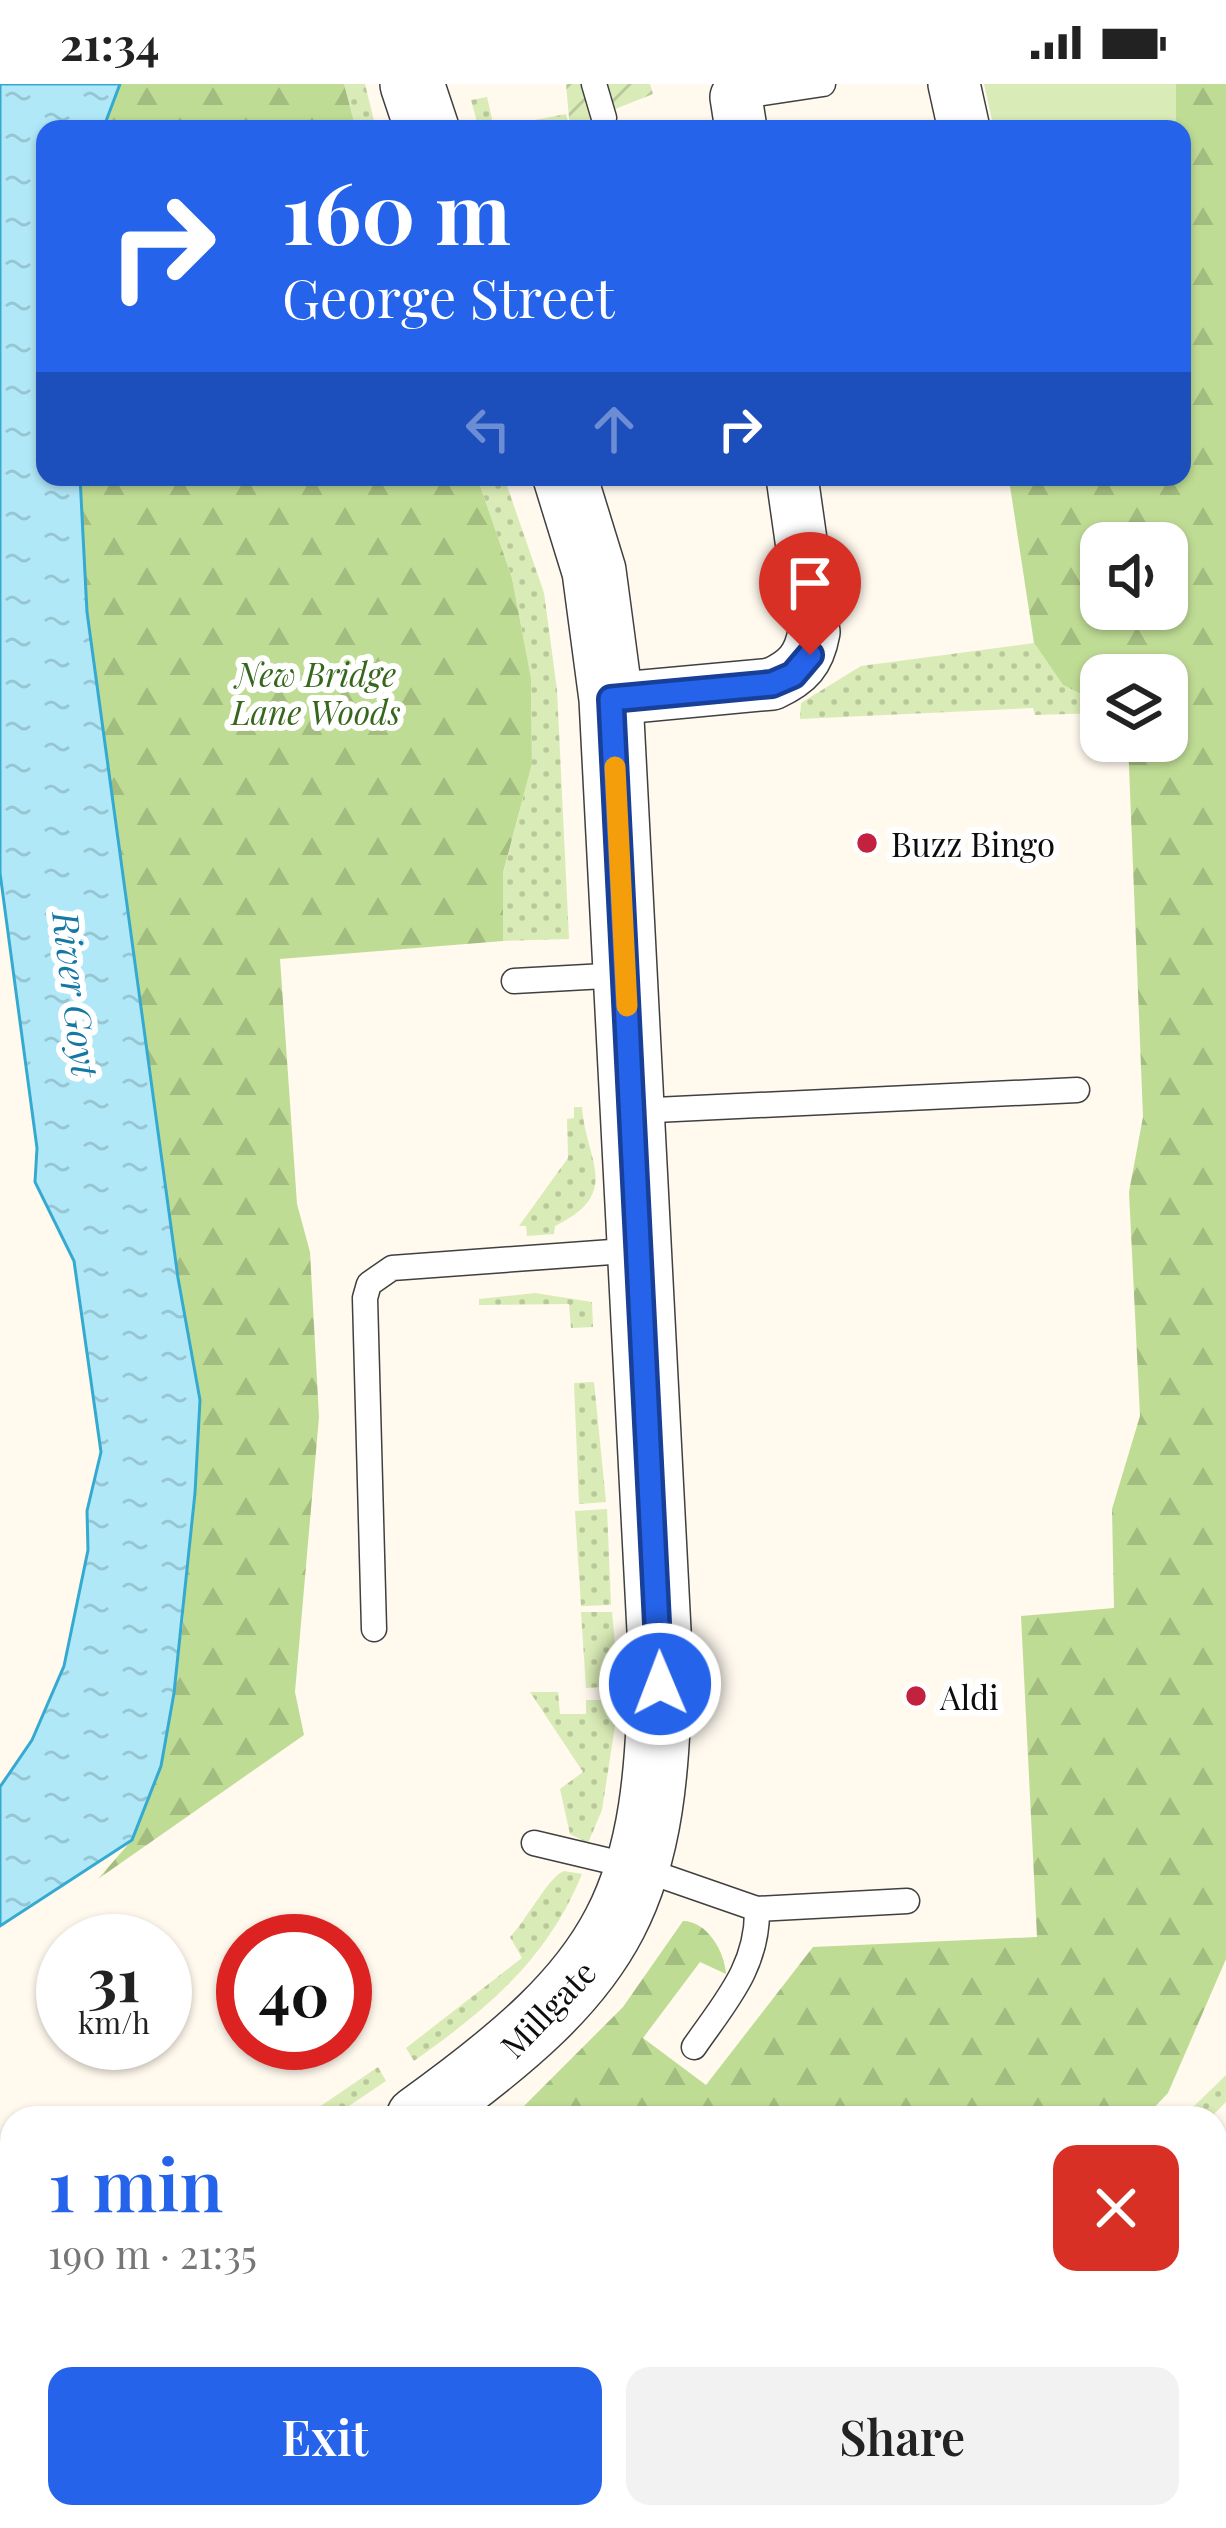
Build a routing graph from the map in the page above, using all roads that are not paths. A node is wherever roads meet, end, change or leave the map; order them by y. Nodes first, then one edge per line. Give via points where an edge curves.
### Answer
1 (412, 84) edge
2 (594, 84) edge
3 (824, 84) edge
4 (954, 84) edge
5 (738, 113) edge
6 (604, 118) dead end
7 (424, 120) edge
8 (962, 120) edge
9 (568, 486) edge
10 (793, 486) edge
11 (611, 699) junction
12 (626, 975) junction
13 (514, 981) dead end
14 (1077, 1090) dead end
15 (631, 1111) junction
16 (639, 1250) junction
17 (374, 1629) dead end
18 (534, 1843) dead end
19 (639, 1868) junction
20 (908, 1901) dead end
21 (757, 1910) junction
22 (694, 2048) dead end
23 (434, 2106) edge

1 - 7 street
2 - 6 lane
3 - 5 lane
4 - 8 street
9 - 11 street, Millgate via 594,571
10 - 11 street via 814,632 810,655 793,675 772,684
11 - 12 street, Millgate
12 - 13 lane
12 - 15 street, Millgate
14 - 15 lane
15 - 16 street, Millgate
16 - 17 lane via 392,1268 370,1284
16 - 19 street, Millgate via 660,1670 656,1792
18 - 19 lane
19 - 21 lane
19 - 23 street, Millgate via 602,1951 571,1993 532,2033
20 - 21 lane
21 - 22 lane via 748,1970

